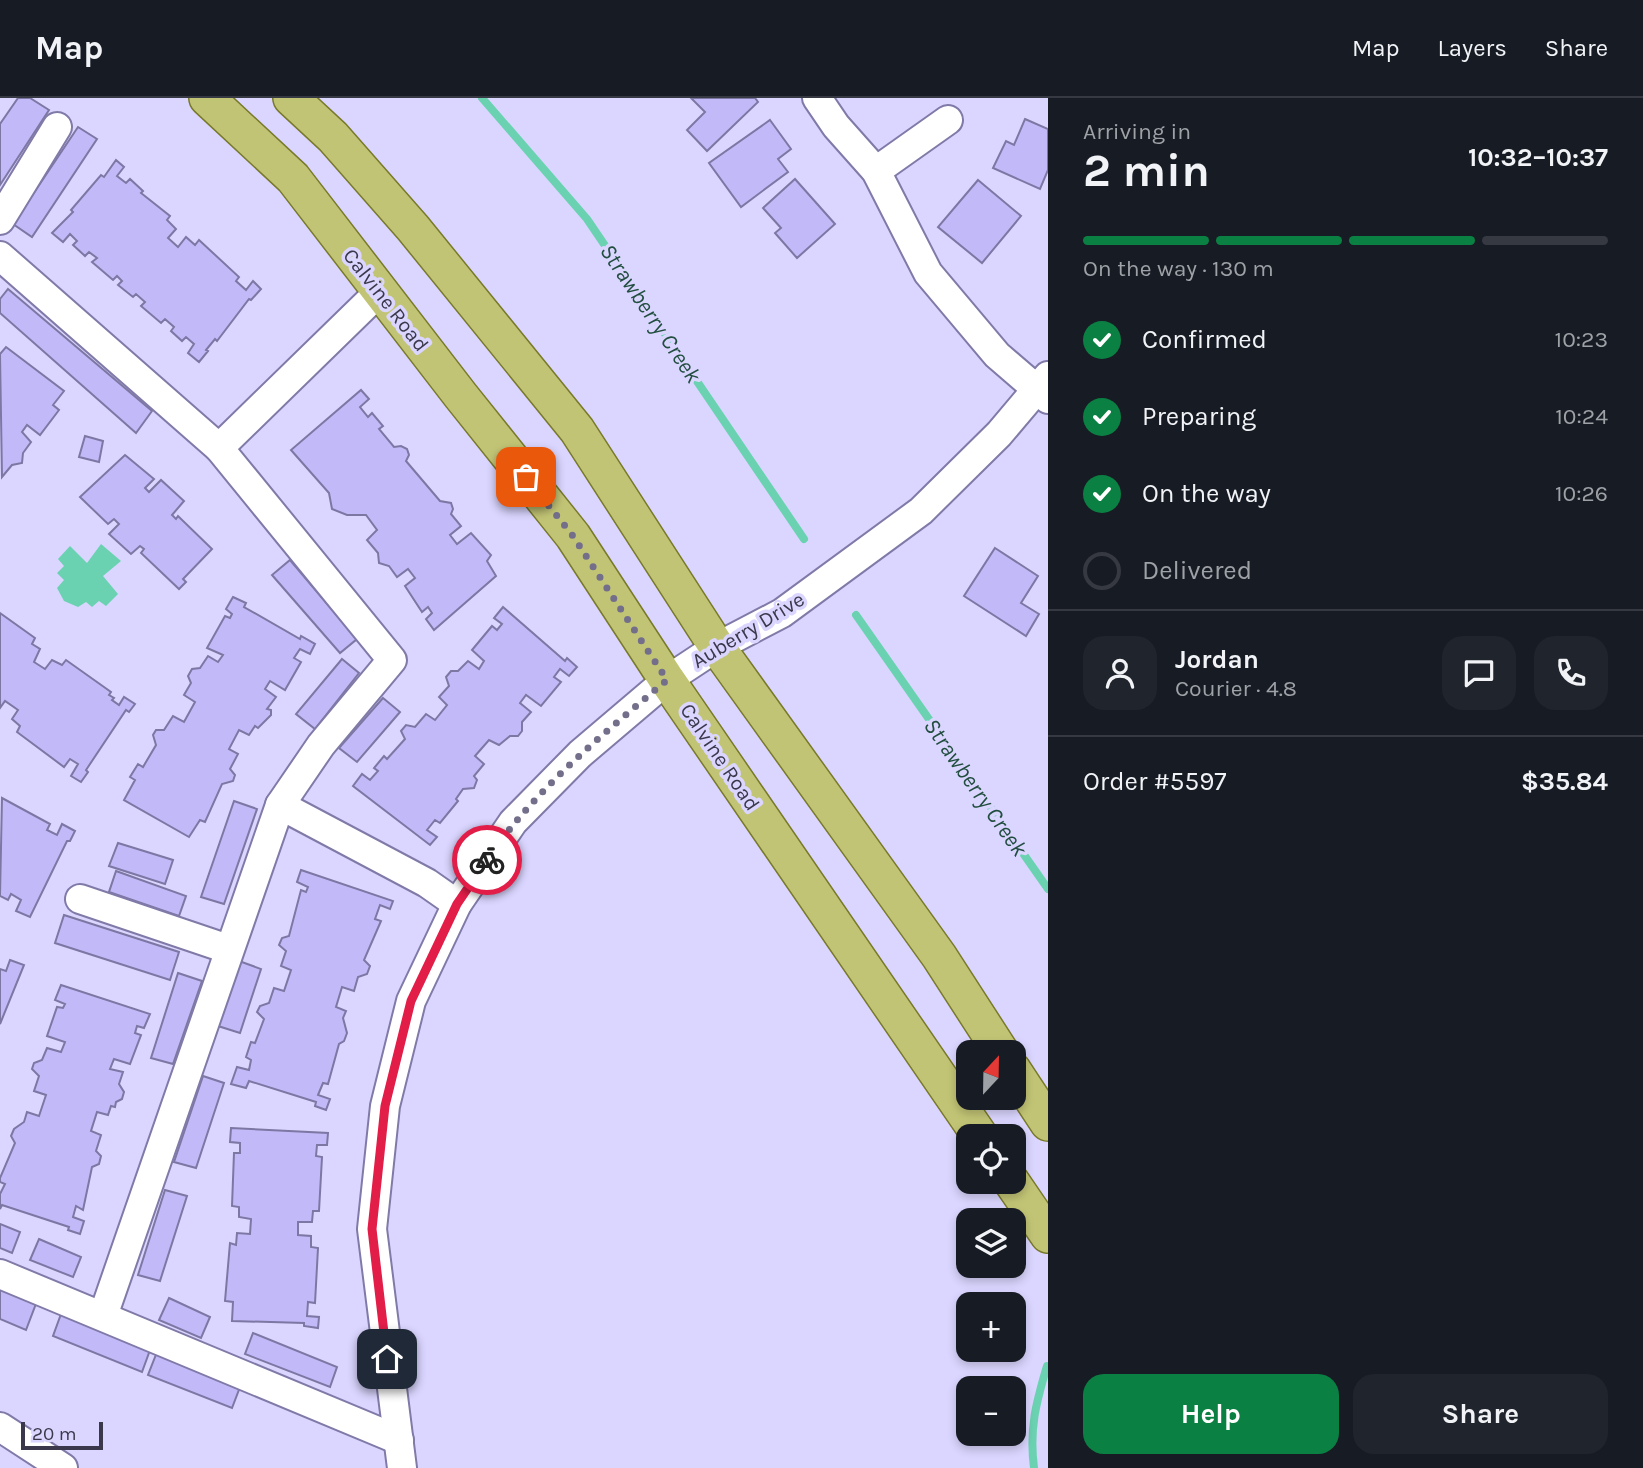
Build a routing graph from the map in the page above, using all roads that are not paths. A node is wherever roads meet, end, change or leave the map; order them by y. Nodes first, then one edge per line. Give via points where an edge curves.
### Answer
1 (207, 98) edge
2 (291, 98) edge
3 (817, 98) edge
4 (948, 120) dead end
5 (57, 127) dead end
6 (876, 171) junction
7 (0, 220) edge
8 (0, 256) edge
9 (379, 292) junction
10 (1044, 388) edge
11 (219, 448) junction
12 (717, 647) junction
13 (667, 680) junction
14 (280, 805) junction
15 (80, 899) dead end
16 (457, 904) junction
17 (228, 949) junction
18 (994, 1040) edge
19 (1026, 1090) edge
20 (1048, 1123) edge
21 (972, 1124) edge
22 (1020, 1194) edge
23 (1048, 1235) edge
24 (0, 1274) edge
25 (103, 1316) junction
26 (0, 1427) edge
27 (399, 1440) junction
28 (63, 1468) edge
29 (402, 1468) edge

1 - 9 main road, Calvine Road via 293,178
2 - 12 main road via 333,137 413,228 577,430
3 - 6 street
4 - 6 street
5 - 7 street
6 - 10 street via 928,273 997,355
8 - 11 street
9 - 11 street
9 - 13 main road, Calvine Road via 573,536
10 - 12 street, Auberry Drive via 948,486 887,536 782,613
11 - 14 street via 392,660 321,745
12 - 13 street, Auberry Drive
12 - 18 main road
13 - 16 street, Auberry Drive via 580,754 513,822
13 - 21 main road, Calvine Road
14 - 16 street via 428,883
14 - 17 street
15 - 17 street
16 - 27 street, Auberry Drive via 411,1001 385,1106 372,1229
17 - 25 street
19 - 20 main road
22 - 23 main road
24 - 25 street
25 - 27 street
26 - 28 street
27 - 29 street, Auberry Drive

